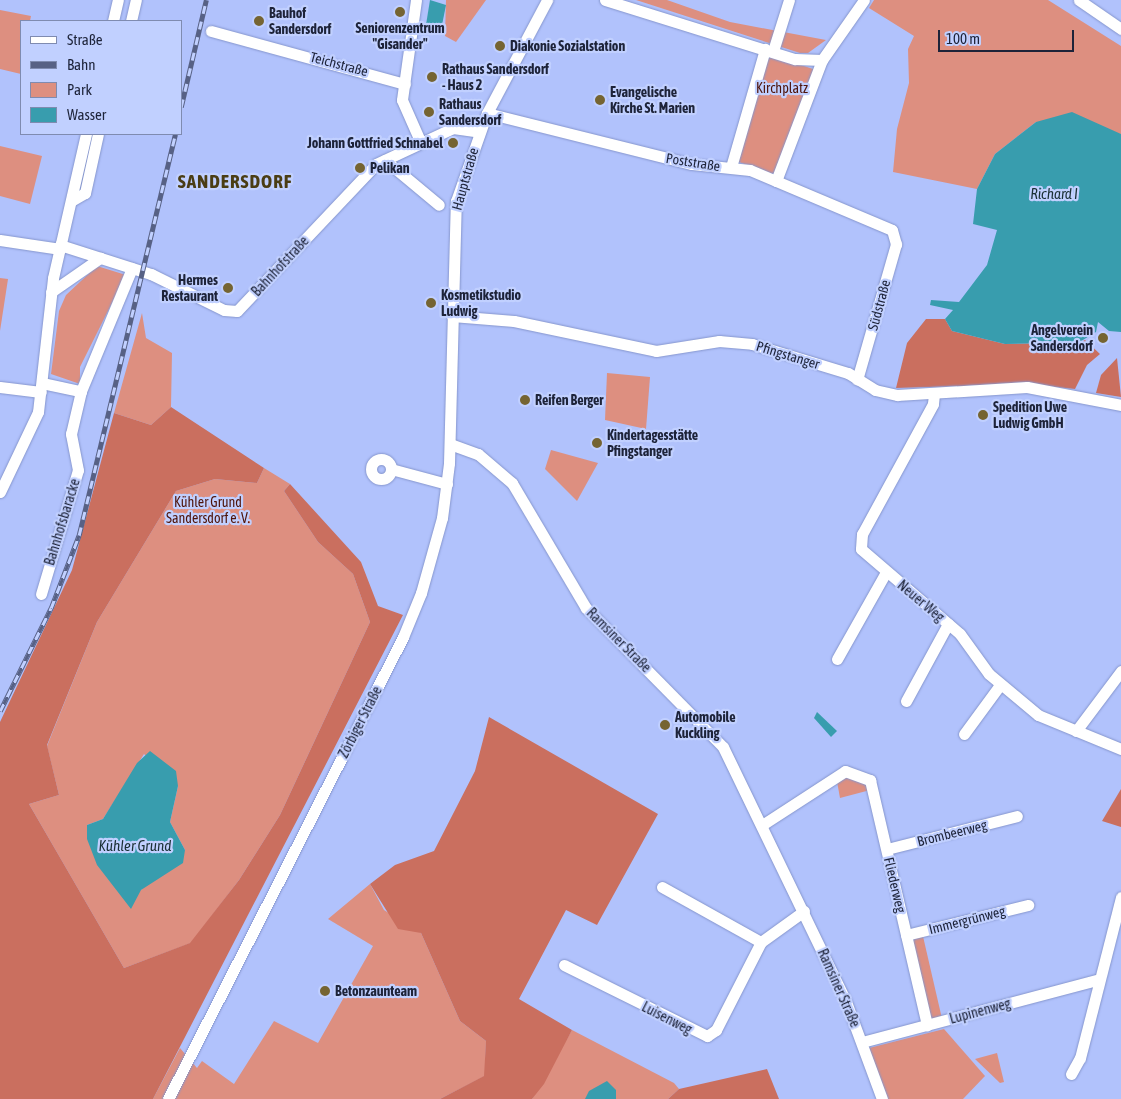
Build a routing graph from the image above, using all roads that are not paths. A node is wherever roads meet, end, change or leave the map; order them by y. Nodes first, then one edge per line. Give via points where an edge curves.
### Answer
1 (118, 0) edge
2 (136, 0) edge
3 (416, 0) edge
4 (547, 0) edge
5 (605, 0) edge
6 (790, 0) edge
7 (864, 0) edge
8 (1079, 0) edge
9 (113, 20) edge
10 (131, 20) edge
11 (1121, 29) edge
12 (211, 31) dead end
13 (769, 50) junction
14 (822, 60) junction
15 (405, 84) junction
16 (487, 113) junction
17 (480, 132) junction
18 (86, 135) edge
19 (98, 135) edge
20 (421, 143) junction
21 (385, 160) junction
22 (731, 167) junction
23 (776, 181) junction
24 (70, 201) junction
25 (439, 205) dead end
26 (892, 230) joint
27 (0, 240) edge
28 (60, 247) junction
29 (100, 258) junction
30 (137, 270) junction
31 (51, 292) junction
32 (452, 316) junction
33 (857, 380) junction
34 (0, 387) edge
35 (42, 388) junction
36 (80, 391) junction
37 (934, 394) junction
38 (1121, 405) edge
39 (450, 444) junction
40 (391, 469) dead end
41 (447, 484) junction
42 (0, 492) edge
43 (886, 572) junction
44 (41, 594) dead end
45 (948, 624) junction
46 (837, 659) dead end
47 (1121, 671) edge
48 (1000, 685) junction
49 (906, 701) dead end
50 (1076, 732) junction
51 (964, 734) dead end
52 (1121, 749) edge
53 (1017, 816) dead end
54 (762, 825) junction
55 (887, 849) junction
56 (662, 887) dead end
57 (1121, 897) edge
58 (1028, 904) dead end
59 (804, 911) junction
60 (906, 935) junction
61 (761, 942) junction
62 (564, 965) dead end
63 (1097, 980) junction
64 (927, 1025) junction
65 (862, 1042) junction
66 (1070, 1074) dead end
67 (168, 1099) edge
68 (882, 1099) edge

1 - 9 street
2 - 10 street
3 - 15 street
4 - 16 street, Hauptstraße
5 - 13 street
6 - 13 street
7 - 14 street
8 - 11 street
12 - 15 street, Teichstraße
13 - 14 street via 802,60
13 - 22 street
14 - 23 street
15 - 20 street via 402,100
16 - 17 street, Hauptstraße
16 - 22 street, Poststraße via 692,164
17 - 20 street, Bahnhofstraße via 453,128
17 - 32 street, Hauptstraße via 455,210
18 - 24 street
19 - 24 street via 85,193
20 - 21 street, Bahnhofstraße
21 - 25 street
21 - 30 street, Bahnhofstraße via 369,170 236,311 224,310
22 - 23 street, Poststraße
23 - 26 street, Poststraße via 792,192
24 - 28 street
26 - 33 street, Südstraße via 896,244
27 - 28 street, Bahnhofstraße
28 - 29 street, Bahnhofstraße
28 - 31 street
29 - 30 street, Bahnhofstraße
29 - 31 street
30 - 36 street, Bahnhofsbaracke
31 - 35 street
32 - 33 street, Pfingstanger via 514,321 656,351 743,342 842,371
32 - 39 street, Zörbiger Straße
33 - 37 street, Pfingstanger via 885,393
34 - 35 street
35 - 36 street
35 - 42 street via 34,425
36 - 44 street, Bahnhofsbaracke via 71,434 78,470
37 - 38 street, Pfingstanger via 1028,387
37 - 43 street, Neuer Weg via 933,404 860,539 863,553
39 - 41 street, Zörbiger Straße
39 - 54 street, Ramsiner Straße via 478,454 512,483 586,608 716,738
40 - 41 street
41 - 67 street, Zörbiger Straße via 432,561 404,637
43 - 45 street, Neuer Weg
43 - 46 street
45 - 48 street, Neuer Weg
45 - 49 street
47 - 50 street
48 - 50 street, Neuer Weg via 1041,718
48 - 51 street
50 - 52 street, Neuer Weg
53 - 55 street, Brombeerweg
54 - 55 street, Fliederweg via 845,772 870,781
54 - 59 street, Ramsiner Straße
55 - 60 street, Fliederweg
56 - 61 street
57 - 63 street
58 - 60 street, Immergrünweg
59 - 61 street, Luisenweg
59 - 65 street, Ramsiner Straße
60 - 64 street, Fliederweg
61 - 62 street, Luisenweg via 716,1030 707,1036
63 - 64 street, Lupinenweg
63 - 66 street via 1080,1058
64 - 65 street, Lupinenweg
65 - 68 street, Ramsiner Straße

